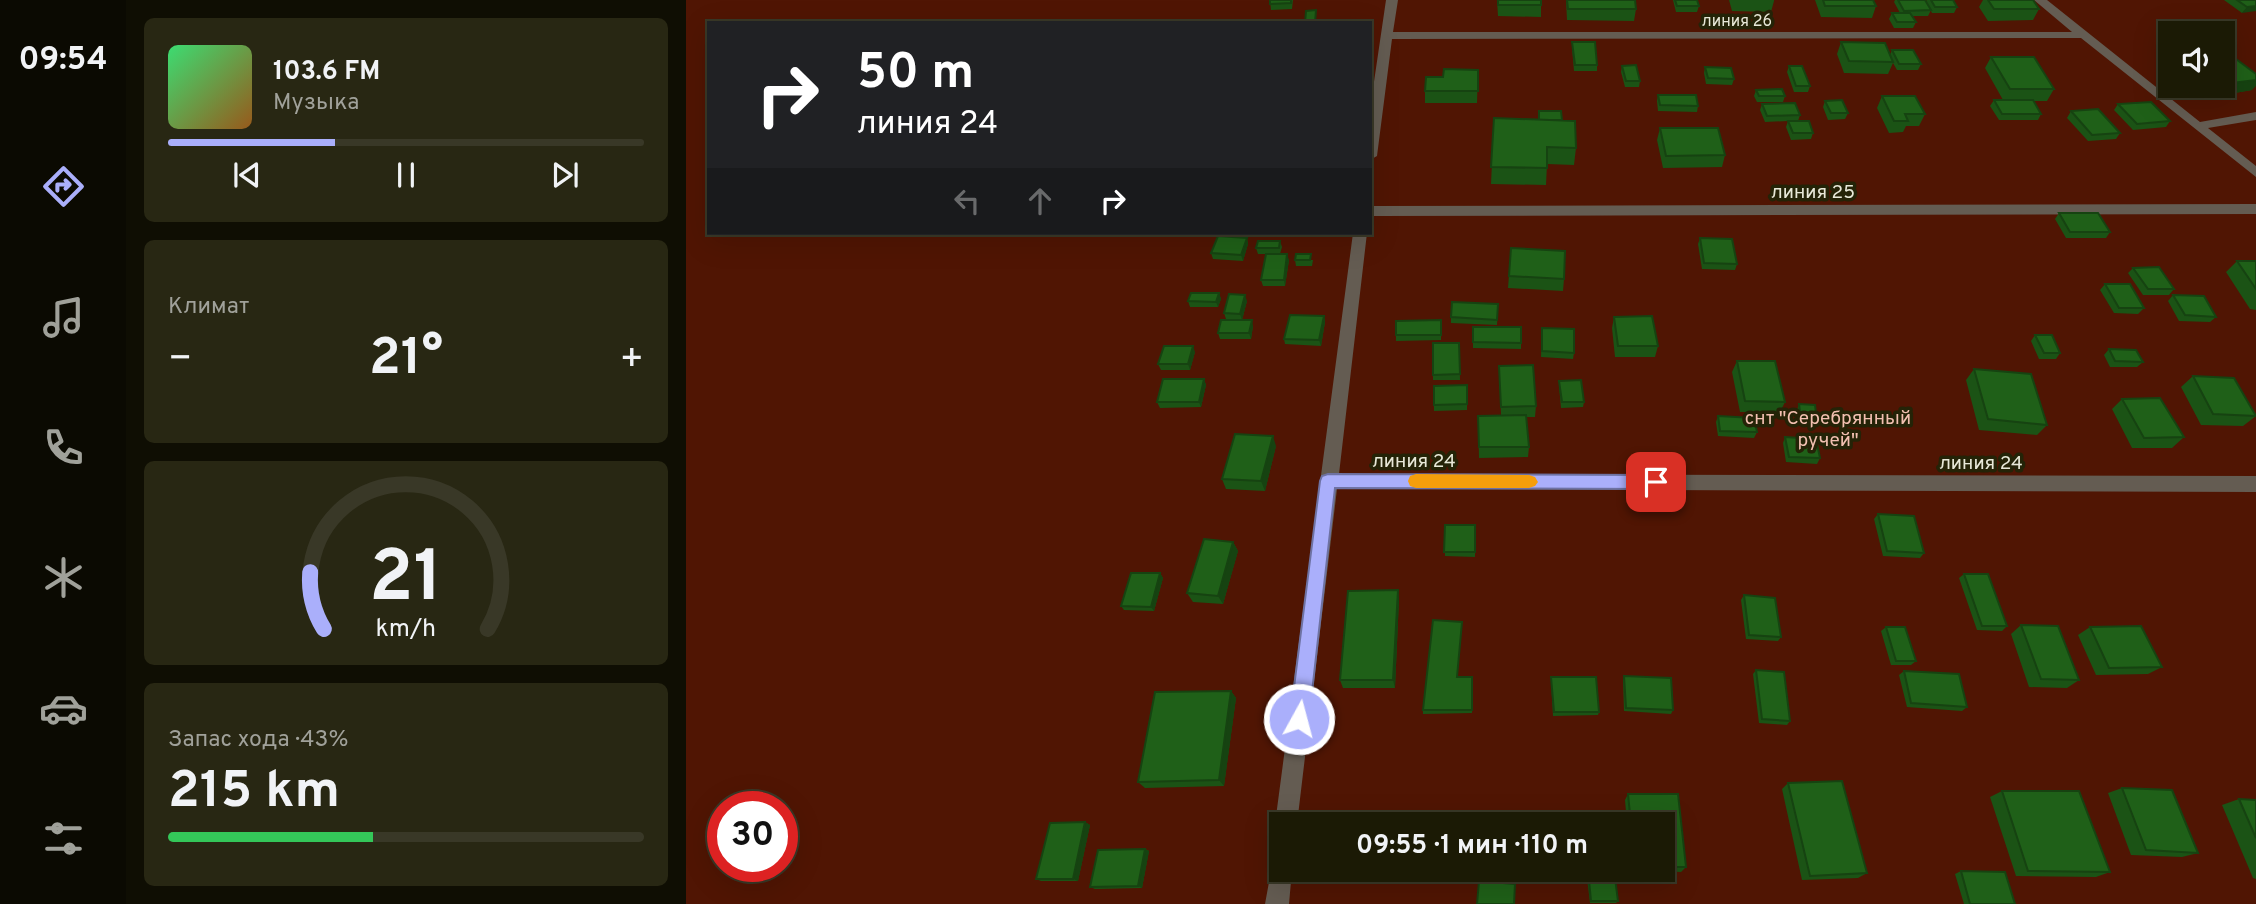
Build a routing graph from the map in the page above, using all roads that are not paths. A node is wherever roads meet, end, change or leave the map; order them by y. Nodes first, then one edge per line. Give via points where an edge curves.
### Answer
1 (1392, 0) edge
2 (2040, 0) edge
3 (2086, 35) junction
4 (1388, 36) junction
5 (2256, 116) edge
6 (2199, 126) junction
7 (1372, 143) edge
8 (2256, 173) edge
9 (2256, 209) edge
10 (1372, 211) edge
11 (1360, 235) edge
12 (1328, 481) junction
13 (2256, 484) edge
14 (1287, 812) edge
15 (1279, 882) edge
16 (1277, 904) edge

1 - 4 street
2 - 3 street
3 - 4 street, линия 26
3 - 6 street
4 - 7 street
5 - 6 street
6 - 8 street
9 - 10 street, линия 25
11 - 12 street
12 - 13 street, линия 24
12 - 14 street
15 - 16 street

